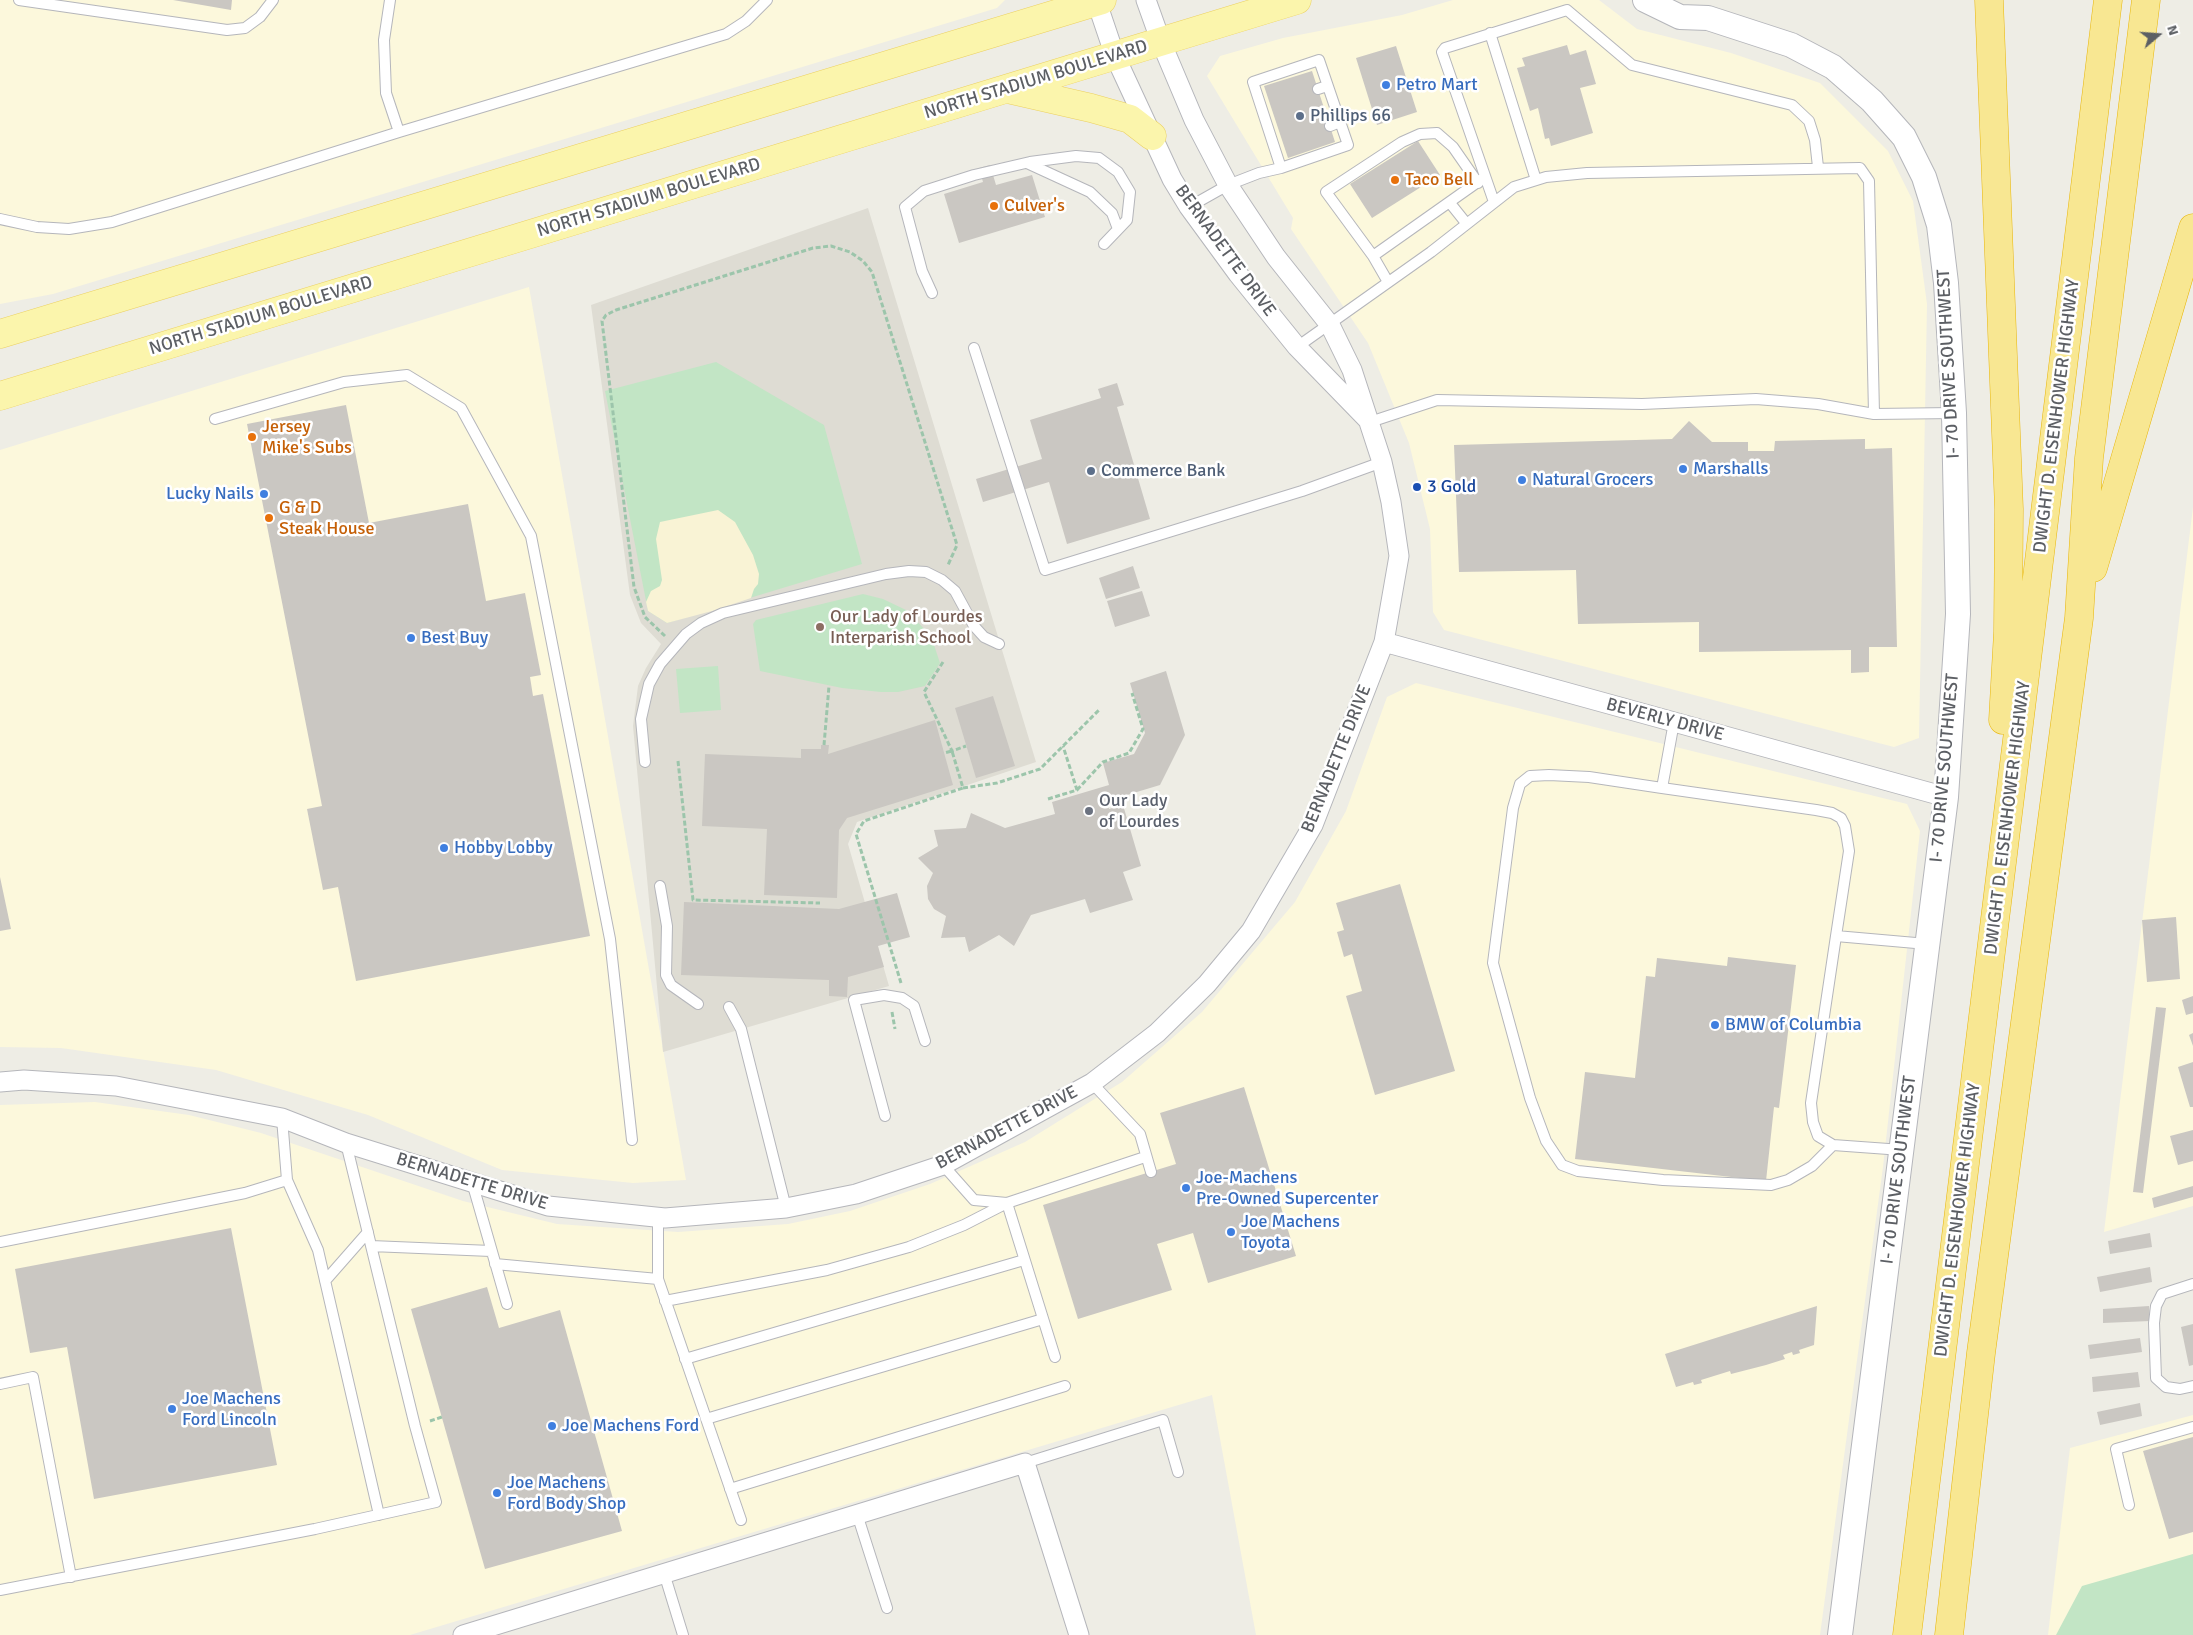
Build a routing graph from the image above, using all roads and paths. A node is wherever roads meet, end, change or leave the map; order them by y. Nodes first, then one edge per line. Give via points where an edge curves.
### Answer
1 (19, 0) edge
2 (273, 0) edge
3 (390, 0) edge
4 (767, 0) edge
5 (1031, 0) edge
6 (1146, 0) edge
7 (1297, 0) edge
8 (1645, 0) edge
9 (1989, 0) edge
10 (2108, 0) edge
11 (2146, 0) edge
12 (1098, 1) edge
13 (1701, 9) edge
14 (1010, 28) junction
15 (1490, 33) junction
16 (1161, 42) junction
17 (1115, 56) junction
18 (1006, 89) junction
19 (399, 132) junction
20 (1152, 136) junction
21 (1027, 163) junction
22 (1818, 167) junction
23 (1281, 168) junction
24 (1482, 180) junction
25 (1536, 180) junction
26 (1228, 185) junction
27 (1494, 202) junction
28 (1450, 203) junction
29 (1189, 207) junction
30 (0, 219) edge
31 (1466, 223) junction
32 (2193, 228) edge
33 (1118, 229) junction
34 (1104, 244) dead end
35 (1373, 256) junction
36 (1388, 282) junction
37 (932, 294) dead end
38 (1330, 325) junction
39 (0, 334) edge
40 (1297, 347) junction
41 (974, 348) dead end
42 (0, 396) edge
43 (1954, 413) junction
44 (1874, 414) junction
45 (215, 419) dead end
46 (1370, 422) junction
47 (1382, 462) junction
48 (942, 580) junction
49 (2079, 618) junction
50 (1384, 642) junction
51 (676, 643) junction
52 (999, 644) dead end
53 (943, 662) dead end
54 (830, 686) dead end
55 (1132, 693) dead end
56 (1100, 709) dead end
57 (1674, 722) junction
58 (824, 745) dead end
59 (966, 746) dead end
60 (1063, 746) junction
61 (952, 751) junction
62 (944, 753) dead end
63 (678, 760) dead end
64 (645, 762) dead end
65 (963, 788) junction
66 (1662, 788) junction
67 (1076, 790) junction
68 (1946, 797) junction
69 (1048, 799) dead end
70 (2009, 805) junction
71 (660, 886) dead end
72 (820, 903) dead end
73 (1836, 936) junction
74 (1927, 944) junction
75 (901, 980) dead end
76 (698, 1004) dead end
77 (729, 1007) dead end
78 (925, 1041) dead end
79 (0, 1082) edge
80 (1092, 1083) junction
81 (885, 1116) dead end
82 (282, 1118) junction
83 (632, 1140) dead end
84 (346, 1143) junction
85 (1833, 1145) junction
86 (1902, 1150) junction
87 (1145, 1157) junction
88 (943, 1165) junction
89 (1151, 1172) dead end
90 (287, 1180) junction
91 (472, 1182) junction
92 (1006, 1202) junction
93 (786, 1208) junction
94 (658, 1218) junction
95 (368, 1232) junction
96 (0, 1242) edge
97 (371, 1246) junction
98 (492, 1251) junction
99 (1024, 1260) junction
100 (495, 1264) junction
101 (658, 1279) junction
102 (325, 1281) junction
103 (2193, 1284) edge
104 (665, 1301) junction
105 (507, 1304) dead end
106 (1043, 1319) junction
107 (1055, 1357) dead end
108 (685, 1358) junction
109 (0, 1382) edge
110 (1065, 1386) dead end
111 (2193, 1386) edge
112 (706, 1419) junction
113 (2193, 1427) edge
114 (1025, 1463) junction
115 (1178, 1472) dead end
116 (730, 1488) junction
117 (2129, 1505) dead end
118 (379, 1514) junction
119 (857, 1514) junction
120 (741, 1520) dead end
121 (664, 1573) junction
122 (70, 1577) junction
123 (0, 1590) edge
124 (887, 1608) dead end
125 (464, 1635) edge
126 (683, 1635) edge
127 (1079, 1635) edge
128 (1840, 1635) edge
129 (1907, 1635) edge
130 (1949, 1635) edge

1 - 2 lane via 227,30 245,28
3 - 19 lane via 384,40 386,93
4 - 19 lane via 746,21 726,34
5 - 14 main road
6 - 16 street, BERNADETTE DRIVE
7 - 16 main road, NORTH STADIUM BOULEVARD
8 - 13 street, I- 70 DRIVE SOUTHWEST via 1680,17
9 - 70 highway via 2009,509 2008,632 2000,752
10 - 70 highway, DWIGHT D. EISENHOWER HIGHWAY
11 - 49 highway, DWIGHT D. EISENHOWER HIGHWAY via 2089,458
12 - 14 main road
12 - 17 street, BERNADETTE DRIVE
13 - 43 street, I- 70 DRIVE SOUTHWEST via 1833,67 1872,101 1904,138 1924,177 1939,225
14 - 39 main road
15 - 22 lane via 1567,10 1632,65 1792,105 1809,122
15 - 24 lane via 1445,48 1442,52
15 - 25 lane
16 - 17 main road, NORTH STADIUM BOULEVARD
16 - 26 street, BERNADETTE DRIVE via 1194,120
17 - 18 main road, NORTH STADIUM BOULEVARD
17 - 20 street, BERNADETTE DRIVE
18 - 20 main road via 1130,119
18 - 42 main road, NORTH STADIUM BOULEVARD
19 - 30 lane via 112,222 69,229 36,227
20 - 29 street, BERNADETTE DRIVE
21 - 33 lane via 1090,192 1112,213
21 - 33 lane via 1076,156 1099,158 1118,172 1130,192 1127,220
21 - 37 lane via 924,191 905,207 922,271
22 - 25 lane via 1587,173
22 - 44 lane via 1860,168 1869,180
23 - 23 lane via 1348,145 1335,124 1323,87 1319,60 1253,82 1266,107 1278,144
23 - 26 lane
24 - 27 lane
24 - 28 lane
24 - 35 lane via 1436,133 1420,134 1402,142 1326,192
25 - 27 lane via 1514,187
26 - 29 lane
26 - 38 street, BERNADETTE DRIVE via 1276,257
27 - 31 lane
28 - 31 lane
28 - 35 lane
29 - 40 street, BERNADETTE DRIVE
31 - 36 lane
32 - 49 highway
33 - 34 lane
35 - 36 lane
36 - 38 lane
38 - 40 lane
38 - 46 street, BERNADETTE DRIVE via 1352,370
40 - 46 street, BERNADETTE DRIVE
41 - 47 lane via 1045,570 1302,491
43 - 44 lane
43 - 68 street, I- 70 DRIVE SOUTHWEST via 1958,614
44 - 46 lane via 1818,404 1756,399 1642,404 1437,400
45 - 83 lane via 344,382 407,375 461,408 531,536 610,939
46 - 47 street, BERNADETTE DRIVE
47 - 50 street, BERNADETTE DRIVE via 1399,556
48 - 51 lane via 926,572 909,571 723,613 701,623
48 - 51 path via 956,545 876,282 868,266 857,255 831,246 813,248 616,310 602,321 634,587 646,617
48 - 52 lane via 955,591 984,638
49 - 130 highway, DWIGHT D. EISENHOWER HIGHWAY via 1981,1353
50 - 57 street, BEVERLY DRIVE
50 - 80 street, BERNADETTE DRIVE via 1313,825 1251,931 1207,984 1157,1033
51 - 64 lane via 656,670 644,703 641,719
53 - 61 path via 924,692
54 - 58 path
55 - 67 path via 1143,729 1130,753 1103,762
56 - 60 path
57 - 66 lane
57 - 68 street, BEVERLY DRIVE
59 - 61 path
60 - 65 path via 1040,769 997,783
60 - 67 path
61 - 62 path
61 - 65 path
63 - 72 path via 693,900
65 - 75 path via 864,821 856,834
66 - 73 lane via 1832,812 1841,818 1849,851
66 - 85 lane via 1589,777 1530,776 1520,784 1512,808 1493,963 1530,1098 1546,1140 1562,1165 1578,1171 1663,1180 1771,1185 1788,1180 1812,1166
67 - 69 path
68 - 74 street, I- 70 DRIVE SOUTHWEST
70 - 129 highway, DWIGHT D. EISENHOWER HIGHWAY
71 - 76 lane via 667,926 666,975 671,985
73 - 74 lane
73 - 85 lane via 1811,1103 1812,1122 1818,1136
74 - 86 street, I- 70 DRIVE SOUTHWEST
77 - 93 lane via 742,1029
78 - 81 lane via 914,1006 902,998 884,995 854,1000
79 - 82 street, BERNADETTE DRIVE via 24,1080 116,1086
80 - 87 lane via 1140,1134
80 - 88 street, BERNADETTE DRIVE
82 - 84 street, BERNADETTE DRIVE
82 - 90 lane
84 - 91 street, BERNADETTE DRIVE
84 - 95 lane
85 - 86 lane
86 - 128 street, I- 70 DRIVE SOUTHWEST
87 - 89 lane
87 - 92 lane
88 - 92 lane via 974,1200
88 - 93 street, BERNADETTE DRIVE via 856,1194
90 - 96 lane via 245,1193
90 - 102 lane via 318,1250
91 - 94 street, BERNADETTE DRIVE via 548,1206
91 - 98 lane
92 - 99 lane
92 - 104 lane via 964,1225 909,1247 836,1268
93 - 94 street, BERNADETTE DRIVE
94 - 101 lane
95 - 97 lane
95 - 102 lane
97 - 98 lane
97 - 118 lane via 436,1502
98 - 100 lane
99 - 106 lane
99 - 108 lane
100 - 101 lane
100 - 105 lane
101 - 104 lane
102 - 118 lane
103 - 111 lane via 2162,1294 2156,1306 2154,1323 2156,1378 2166,1387 2180,1389
104 - 108 lane
106 - 107 lane
106 - 112 lane
108 - 112 lane
109 - 122 lane via 33,1378
110 - 116 lane
112 - 116 lane
113 - 117 lane via 2116,1449
114 - 115 lane via 1163,1420
114 - 119 street
114 - 127 street
116 - 120 lane
118 - 122 lane
119 - 121 street
119 - 124 lane
121 - 125 street
121 - 126 lane
122 - 123 lane

